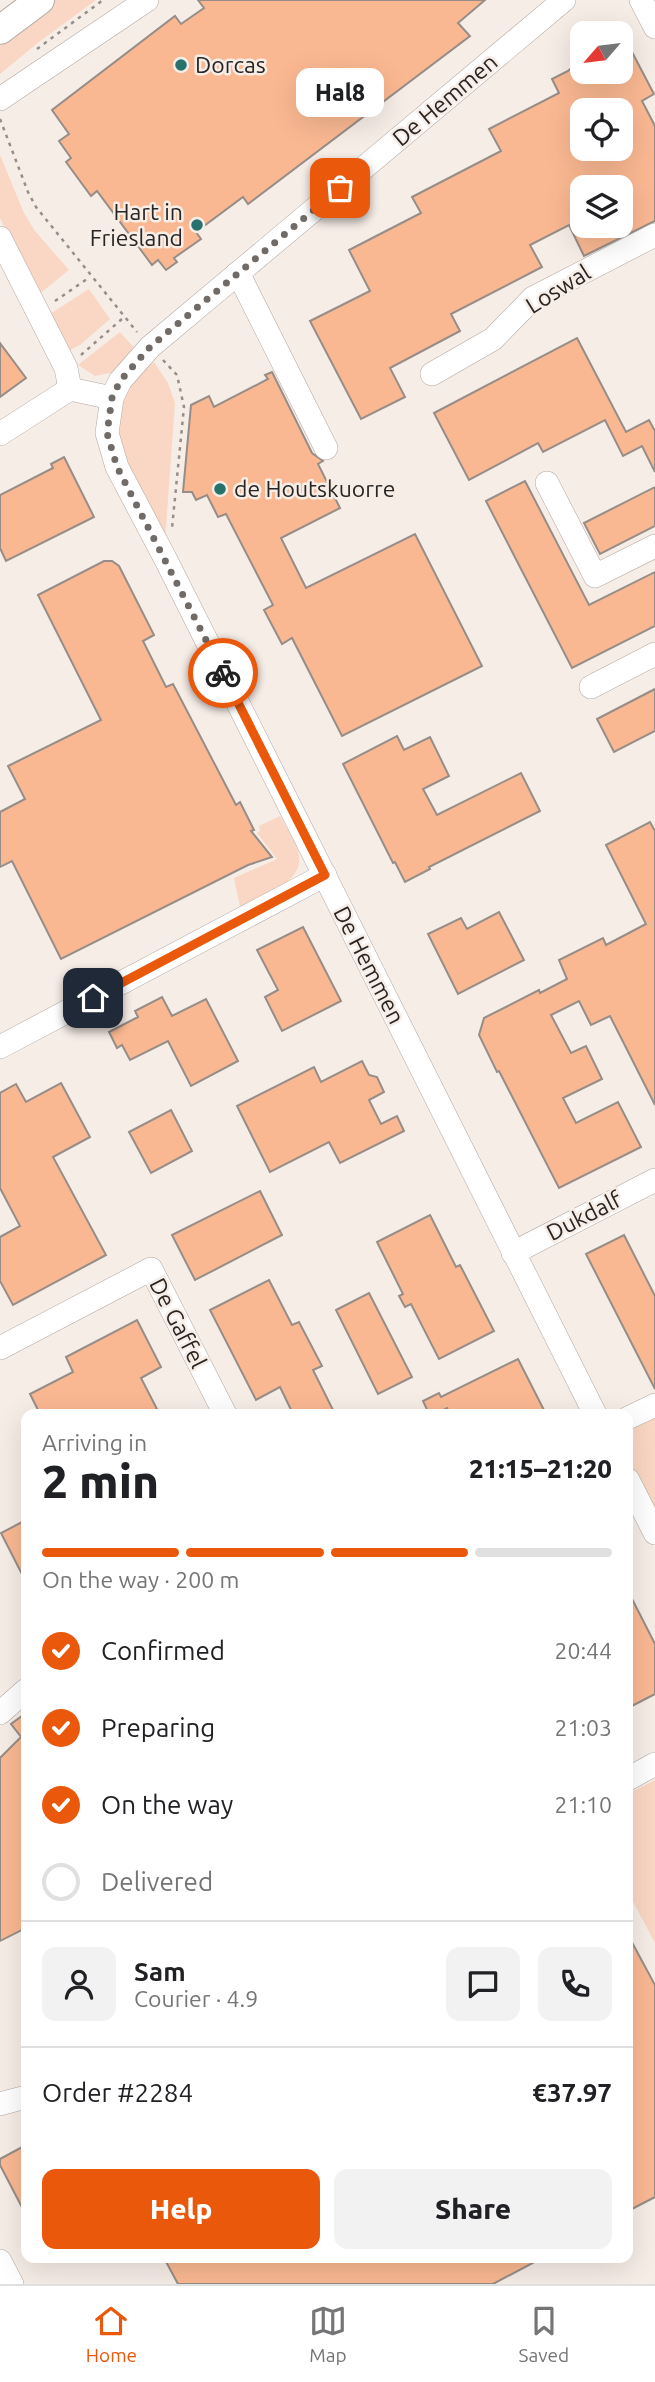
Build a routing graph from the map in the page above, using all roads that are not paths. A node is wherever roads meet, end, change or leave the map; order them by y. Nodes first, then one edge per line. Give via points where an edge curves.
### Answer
1 (40, 0) edge
2 (147, 0) edge
3 (564, 0) edge
4 (641, 0) edge
5 (655, 27) edge
6 (0, 30) edge
7 (0, 99) edge
8 (655, 234) edge
9 (0, 238) edge
10 (238, 273) junction
11 (432, 374) dead end
12 (68, 378) junction
13 (112, 398) junction
14 (0, 434) edge
15 (326, 448) dead end
16 (547, 483) dead end
17 (655, 546) edge
18 (655, 654) edge
19 (591, 687) dead end
20 (325, 875) junction
21 (0, 1047) edge
22 (655, 1180) edge
23 (513, 1253) junction
24 (0, 1348) edge
25 (655, 1405) edge
26 (222, 1409) edge
27 (592, 1409) edge
28 (633, 1416) edge
29 (633, 1490) edge
30 (655, 1533) edge
31 (21, 1694) edge
32 (0, 1713) edge
33 (655, 1764) edge
34 (633, 1776) edge
35 (21, 2098) edge
36 (0, 2104) edge
37 (0, 2261) edge
38 (12, 2284) edge

1 - 6 main road
2 - 7 street
3 - 10 street, De Hemmen
4 - 5 street
8 - 11 street, Loswal via 533,299 493,339
9 - 12 street
10 - 13 street, De Hemmen via 150,347 120,381
10 - 15 street
12 - 13 street
12 - 14 street
13 - 20 street, De Hemmen via 107,433 117,467
16 - 17 street via 596,576
18 - 19 street
20 - 21 street
20 - 23 street, De Hemmen
22 - 23 street, Dukdalf
23 - 27 street, De Hemmen
24 - 26 street, De Gaffel via 151,1269
25 - 28 street
29 - 30 street
31 - 32 street
33 - 34 street
35 - 36 street
37 - 38 street

